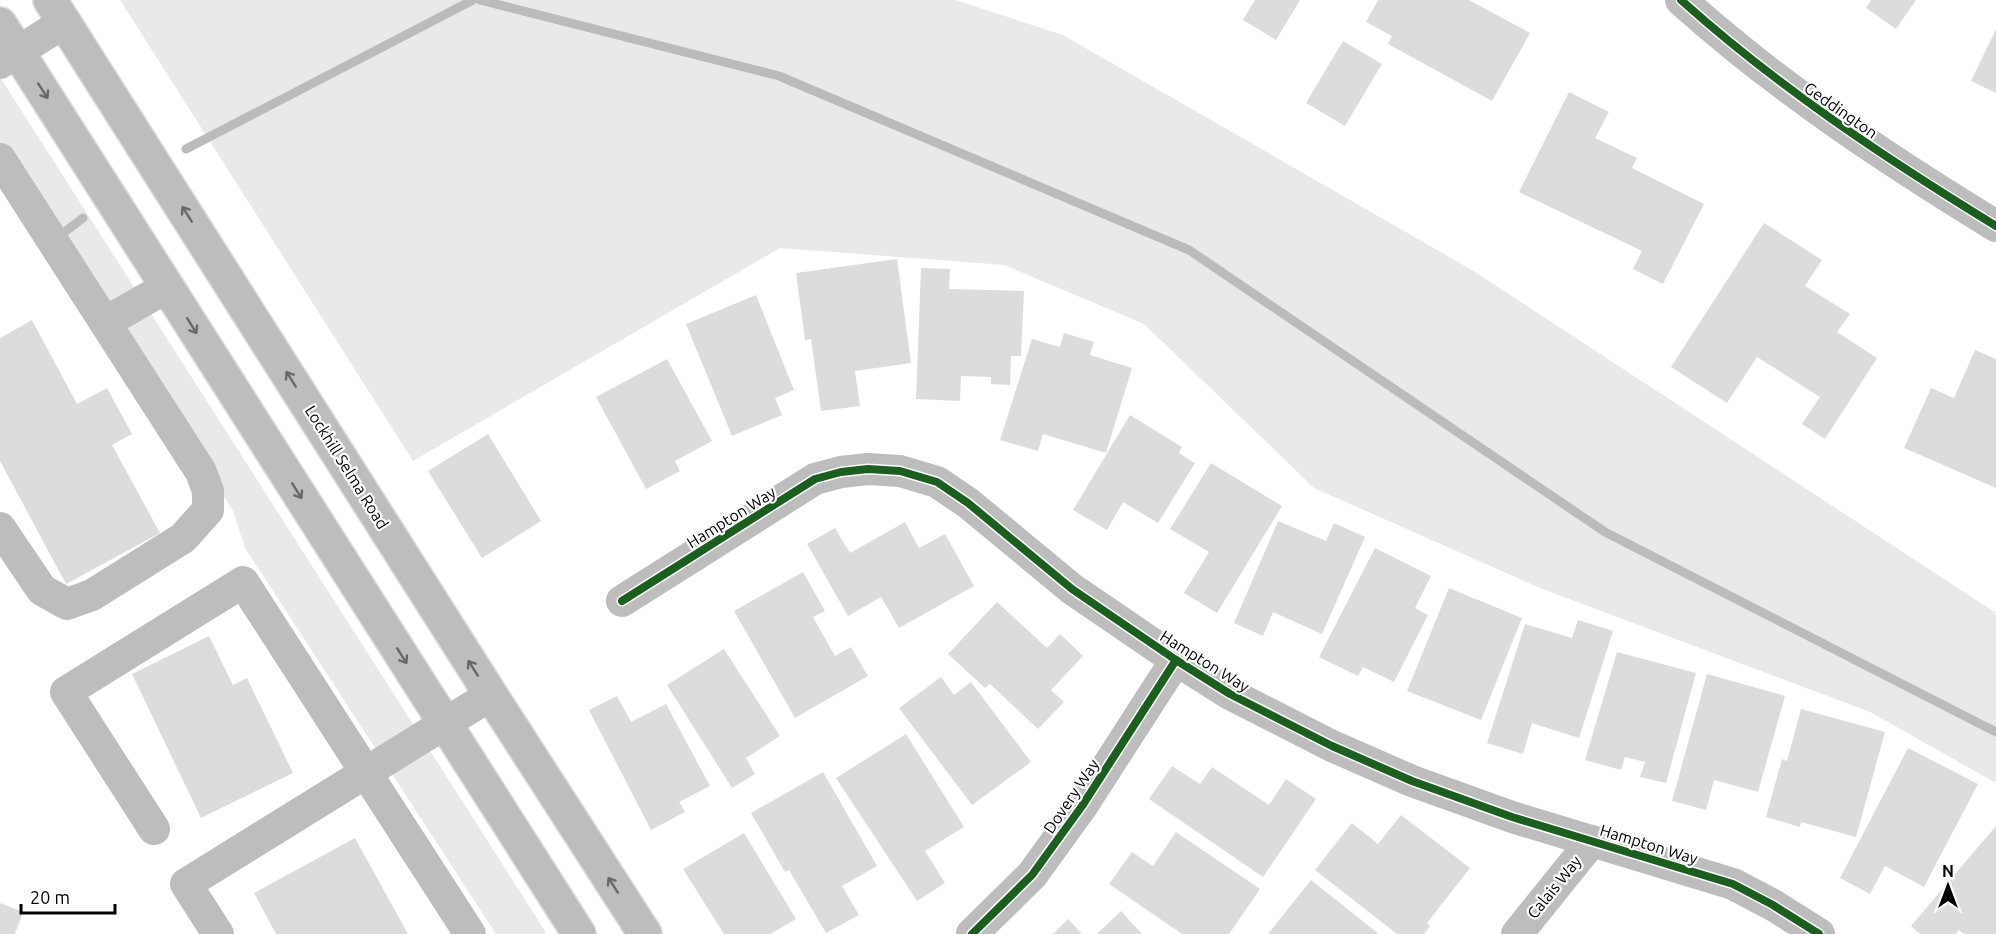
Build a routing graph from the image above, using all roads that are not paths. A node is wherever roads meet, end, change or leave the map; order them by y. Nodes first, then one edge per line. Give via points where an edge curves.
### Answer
1 (1681, 0) edge
2 (57, 11) edge
3 (0, 24) edge
4 (9, 58) edge
5 (0, 159) edge
6 (1996, 226) edge
7 (167, 287) junction
8 (106, 322) junction
9 (0, 528) edge
10 (622, 601) dead end
11 (1176, 660) junction
12 (491, 695) junction
13 (445, 723) junction
14 (368, 773) junction
15 (154, 829) dead end
16 (1592, 841) junction
17 (218, 934) edge
18 (470, 934) edge
19 (579, 934) edge
20 (645, 934) edge
21 (972, 934) edge
22 (1517, 934) edge
23 (1819, 934) edge

1 - 6 street, Geddington via 1801,99
2 - 4 street
12 -> 2 main road, Lockhill Selma Road
3 - 4 main road
4 -> 7 main road
5 - 8 street
7 - 8 street
7 -> 13 main road
8 - 9 street via 201,472 208,491 208,510 183,538 92,595 67,603 42,591
10 - 11 street, Hampton Way via 815,479 868,468 900,471 937,482 968,503 1072,589
11 - 16 street, Hampton Way via 1230,694 1372,764 1512,817
11 - 21 street, Dovery Way via 1082,806 1032,874
12 - 13 street
20 -> 12 main road, Lockhill Selma Road
13 - 14 street
13 - 19 main road
14 - 15 street via 243,582 66,692
14 - 17 street via 186,884
14 - 18 street
16 - 22 street, Calais Way
16 - 23 street, Hampton Way via 1733,884

